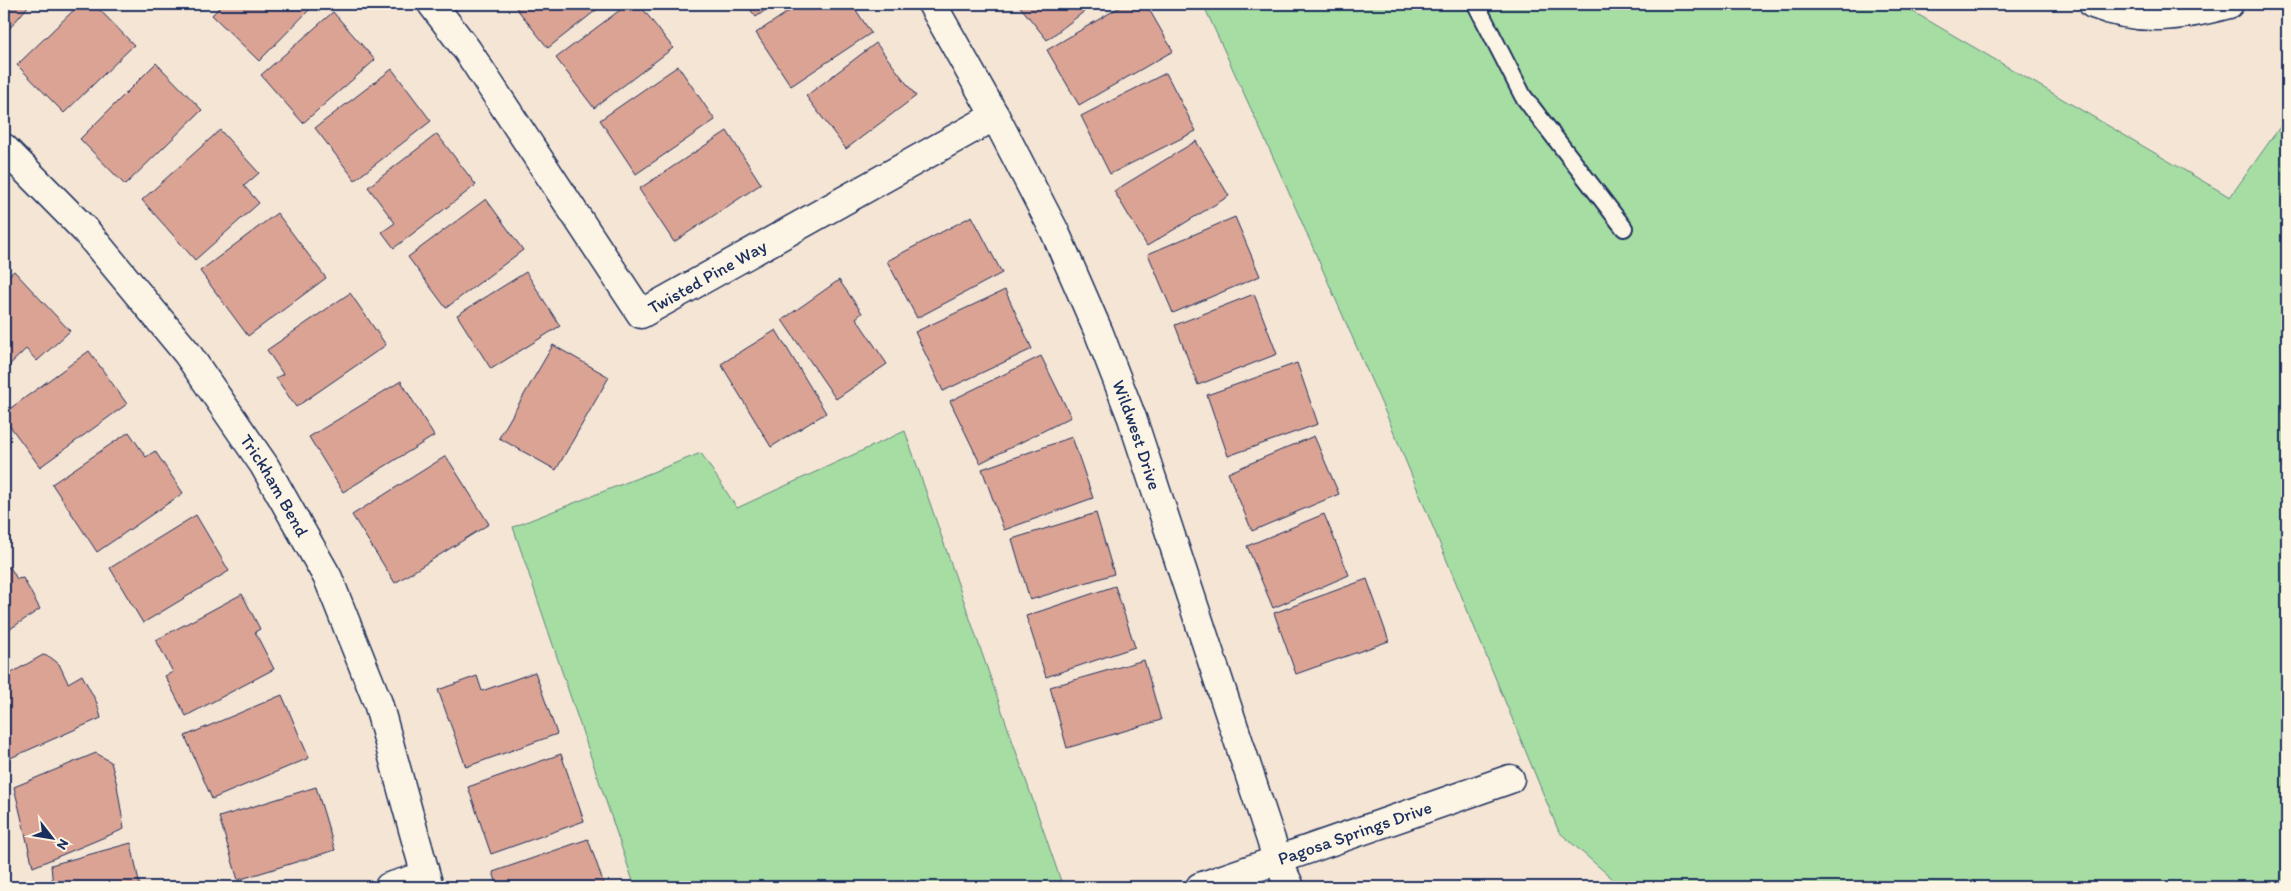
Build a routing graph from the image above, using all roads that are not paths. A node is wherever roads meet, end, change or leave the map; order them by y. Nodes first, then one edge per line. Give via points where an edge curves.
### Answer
1 (432, 4) edge
2 (932, 4) edge
3 (1476, 4) edge
4 (2093, 4) edge
5 (2229, 4) edge
6 (995, 116) junction
7 (4, 148) edge
8 (1624, 228) dead end
9 (1510, 779) dead end
10 (1278, 861) junction
11 (427, 882) edge
12 (390, 887) edge
13 (1200, 887) edge
14 (1290, 887) edge

1 - 6 street, Twisted Pine Way via 467,50 641,314
2 - 6 street, Wildwest Drive
3 - 8 lane via 1523,96
4 - 5 street via 2148,17 2175,16
6 - 10 street, Wildwest Drive via 1055,232 1132,418
7 - 11 street, Trickham Bend via 86,231 187,353 264,465 328,578 374,694
9 - 10 street, Pagosa Springs Drive
10 - 13 street, Pagosa Springs Drive
10 - 14 street, Wildwest Drive
11 - 12 street

